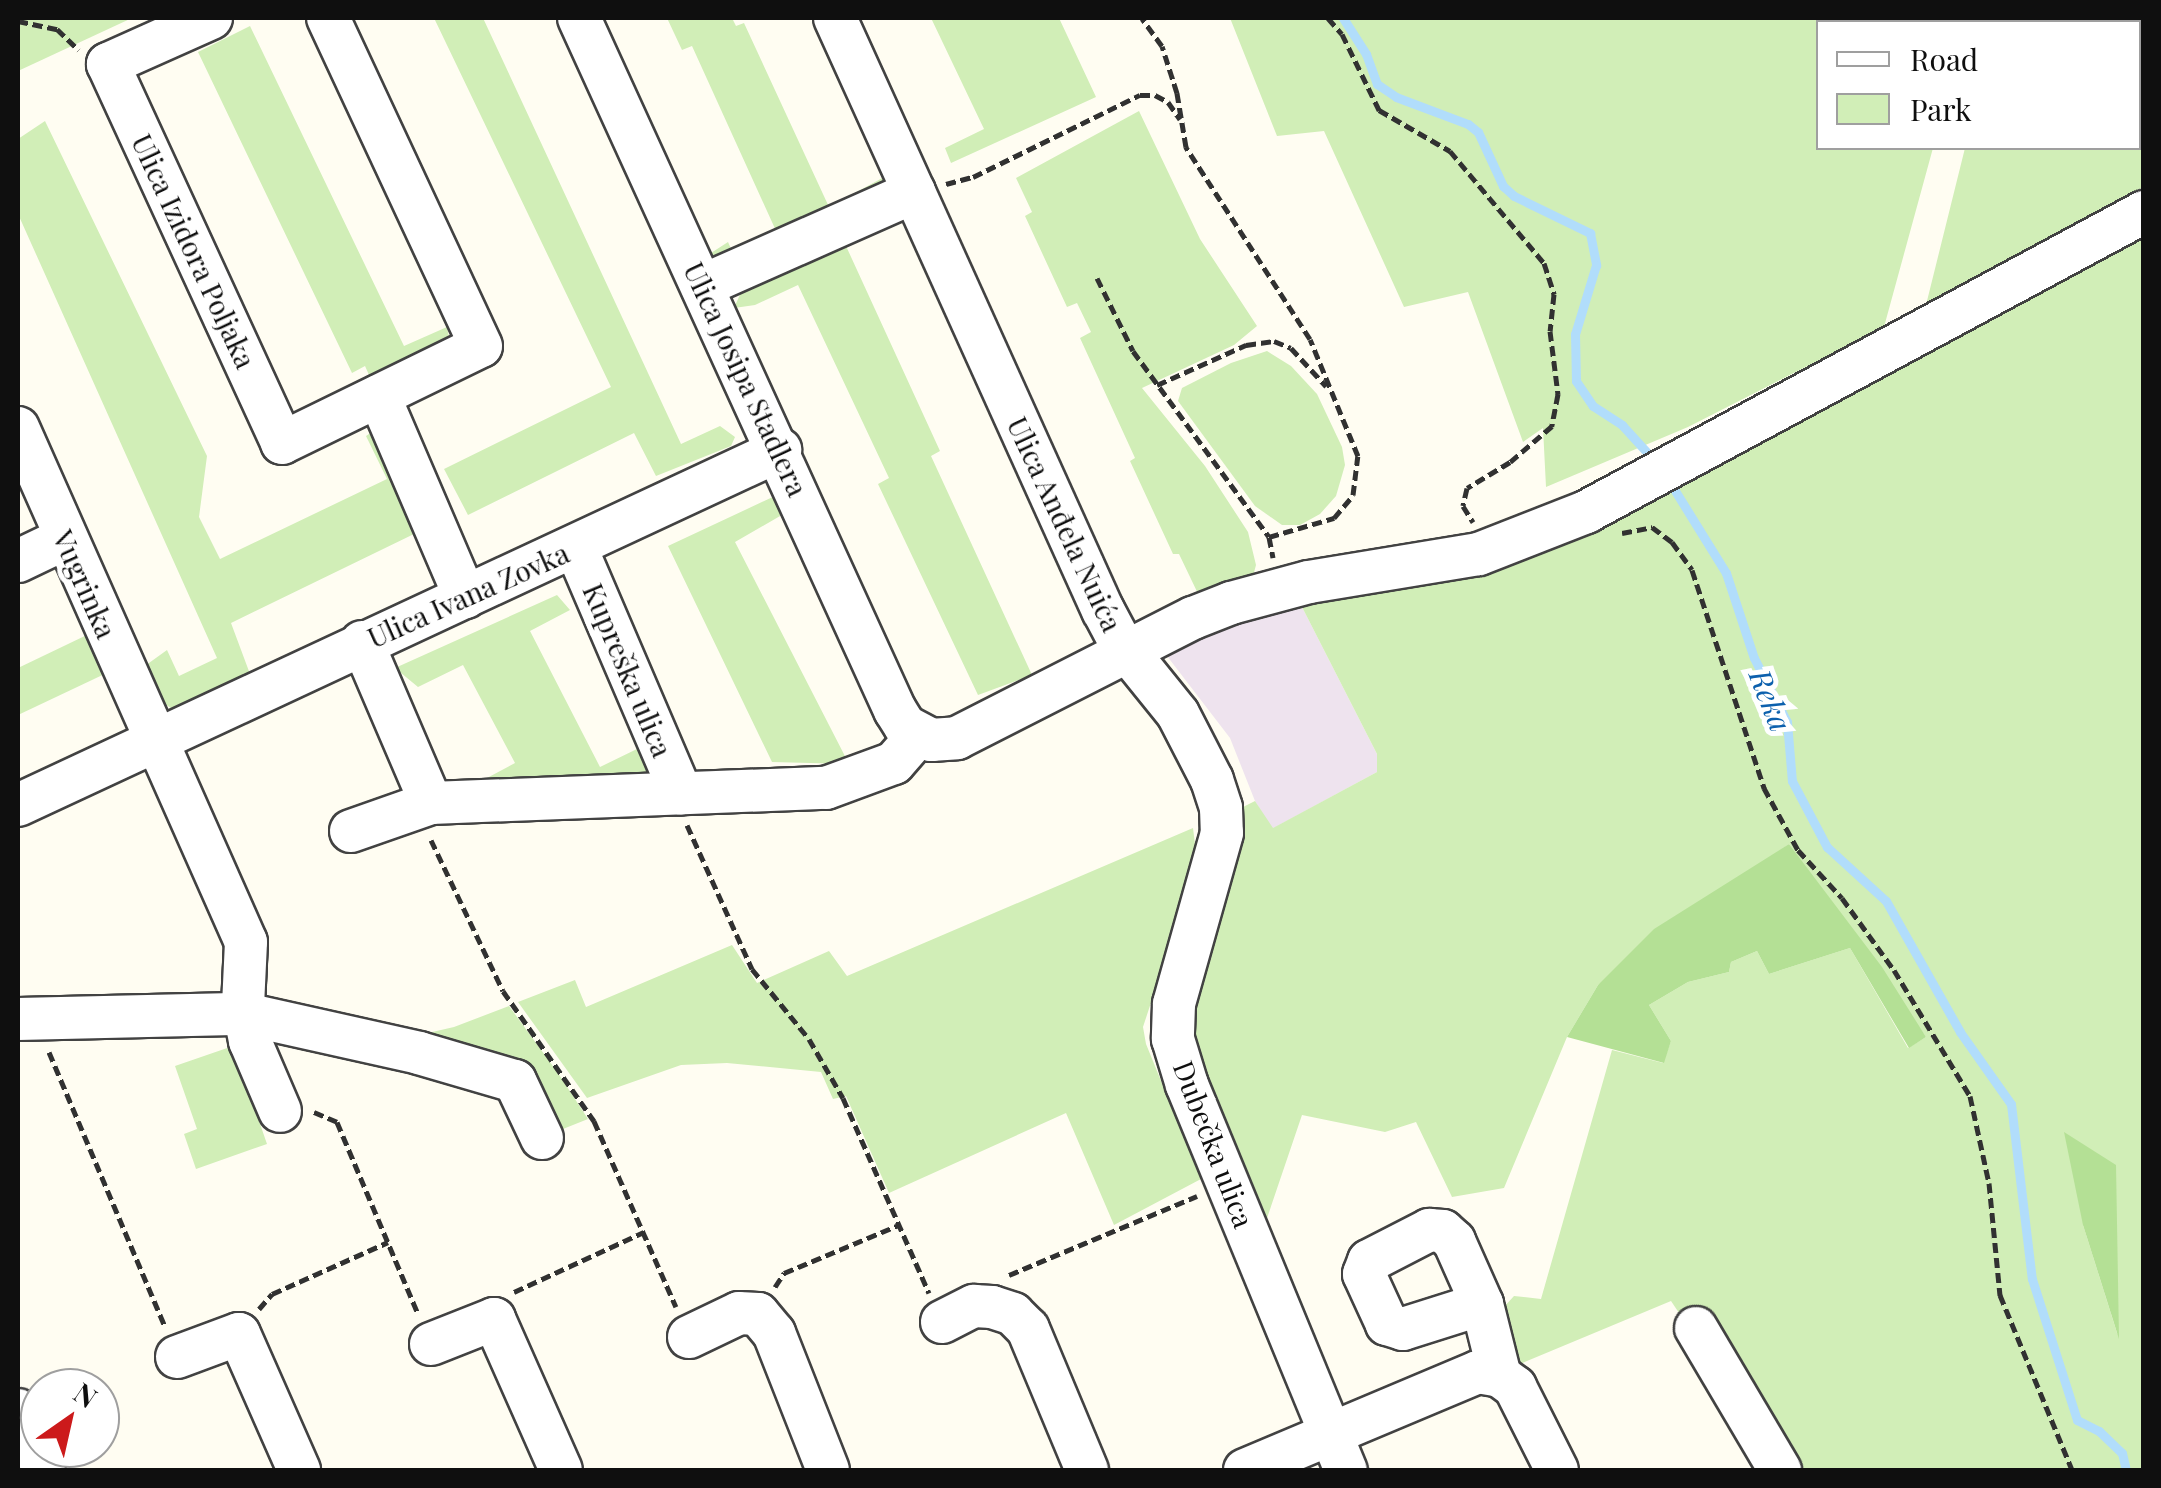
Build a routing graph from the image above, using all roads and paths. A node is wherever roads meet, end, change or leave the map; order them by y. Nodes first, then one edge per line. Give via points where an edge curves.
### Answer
1 (50, 18) edge
2 (211, 18) edge
3 (328, 18) edge
4 (579, 18) edge
5 (834, 18) edge
6 (1142, 18) edge
7 (1328, 18) edge
8 (18, 21) edge
9 (47, 26) junction
10 (108, 64) junction
11 (1182, 121) junction
12 (914, 192) junction
13 (2144, 212) edge
14 (1097, 278) dead end
15 (702, 286) junction
16 (1157, 386) junction
17 (1331, 393) junction
18 (380, 396) junction
19 (18, 428) edge
20 (780, 450) junction
21 (1586, 512) junction
22 (64, 540) junction
23 (576, 548) junction
24 (1490, 550) junction
25 (18, 561) edge
26 (465, 597) junction
27 (362, 642) junction
28 (1128, 654) junction
29 (918, 736) junction
30 (156, 740) junction
31 (680, 793) junction
32 (423, 804) junction
33 (18, 805) edge
34 (352, 831) dead end
35 (245, 1014) junction
36 (30, 1028) edge
37 (280, 1111) joint
38 (528, 1144) dead end
39 (1228, 1183) junction
40 (899, 1225) junction
41 (644, 1232) junction
42 (388, 1242) junction
43 (1482, 1304) dead end
44 (758, 1314) junction
45 (1012, 1314) junction
46 (494, 1319) junction
47 (942, 1322) joint
48 (1696, 1328) dead end
49 (239, 1334) junction
50 (689, 1337) joint
51 (431, 1344) joint
52 (177, 1357) joint
53 (1500, 1376) junction
54 (18, 1410) edge
55 (1338, 1452) edge
56 (44, 1470) edge
57 (298, 1470) edge
58 (561, 1470) edge
59 (828, 1470) edge
60 (1087, 1470) edge
61 (1245, 1470) edge
62 (1557, 1470) edge
63 (1780, 1470) edge
64 (2072, 1470) edge

1 - 9 path
2 - 10 street
3 - 18 street, Ulica Izidora Poljaka via 481,346
4 - 15 street, Ulica Josipa Stadlera
5 - 12 street, Ulica Anđela Nuića
6 - 11 path via 1162,46
7 - 24 path via 1379,110 1450,150 1544,263 1554,294 1550,331 1558,394 1552,426 1467,488 1462,506
8 - 9 path
9 - 10 path
10 - 18 street, Ulica Izidora Poljaka via 282,443
11 - 12 path via 1168,102 1140,95 973,177
11 - 17 path via 1186,148 1273,276 1310,339
12 - 15 street
12 - 28 street, Ulica Anđela Nuića
13 - 21 street
14 - 16 path
15 - 20 street, Ulica Josipa Stadlera
16 - 17 path via 1246,346 1274,341 1291,348
16 - 17 path via 1269,537 1334,518 1354,495 1358,456
18 - 26 street
19 - 22 street, Vugrinka
20 - 23 street, Ulica Ivana Zovka
20 - 29 street, Ulica Josipa Stadlera via 895,710
21 - 24 street
21 - 64 path via 1618,534 1652,528 1692,570 1764,788 1798,850 1894,970 1970,1096 2000,1295
22 - 25 street
22 - 30 street, Vugrinka
23 - 26 street, Ulica Ivana Zovka
23 - 31 street, Kupreška ulica
24 - 28 street via 1286,587 1193,618
26 - 27 street, Ulica Ivana Zovka
27 - 30 street, Ulica Ivana Zovka
27 - 32 street
28 - 29 street, Ulica Anđela Nuića via 957,738
28 - 39 street, Dubečka ulica via 1178,714 1221,808 1217,856 1174,1004 1174,1039
29 - 31 street via 894,763 826,788
30 - 33 street, Ulica Ivana Zovka
30 - 35 street via 246,942
31 - 32 street
31 - 40 path via 726,920 843,1098
32 - 34 street
32 - 41 path via 503,992 594,1121
35 - 36 street
35 - 37 street
35 - 38 street via 516,1080
36 - 52 path
37 - 42 path via 320,1112 337,1122
39 - 45 path via 996,1281
39 - 55 street, Dubečka ulica
40 - 44 path via 784,1273
40 - 47 path
41 - 46 path via 516,1290
41 - 50 path
42 - 49 path via 272,1294
42 - 51 path
43 - 53 street
44 - 50 street via 739,1313
44 - 59 street via 774,1333
45 - 47 street via 974,1306
45 - 60 street via 1028,1329
46 - 51 street
46 - 58 street
48 - 63 street
49 - 52 street
49 - 57 street
53 - 55 street via 1478,1372
53 - 62 street via 1515,1387
54 - 56 street
55 - 61 street

